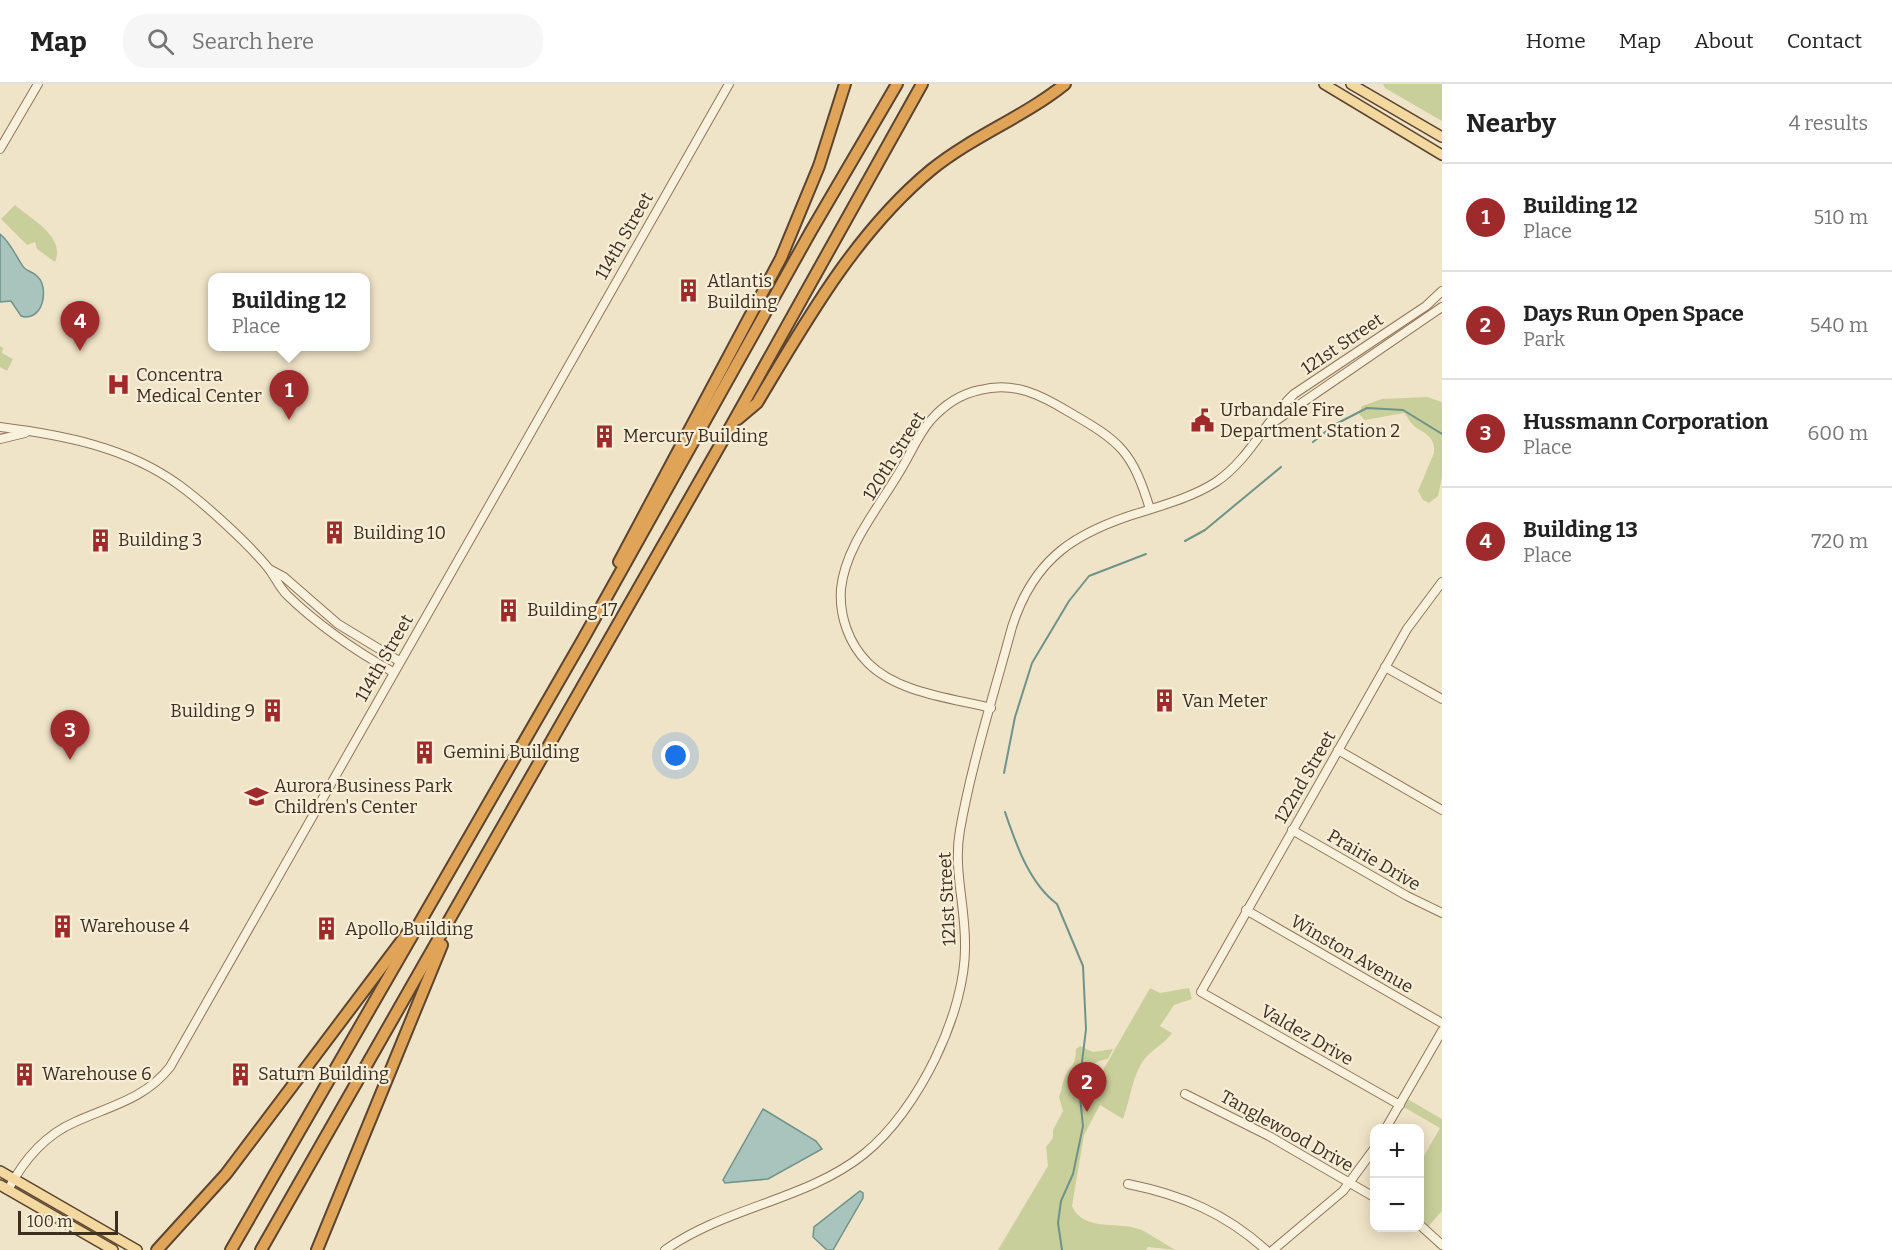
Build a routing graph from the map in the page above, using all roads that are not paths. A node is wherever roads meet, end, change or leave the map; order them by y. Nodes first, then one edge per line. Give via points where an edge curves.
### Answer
1 (38, 84) edge
2 (729, 84) edge
3 (845, 84) edge
4 (897, 84) edge
5 (922, 84) edge
6 (1065, 84) edge
7 (1324, 84) edge
8 (1351, 84) edge
9 (1442, 137) edge
10 (0, 149) edge
11 (1442, 155) edge
12 (1442, 291) edge
13 (1442, 307) edge
14 (731, 426) junction
15 (0, 427) edge
16 (1265, 428) junction
17 (26, 432) junction
18 (0, 439) edge
19 (1150, 509) junction
20 (269, 569) junction
21 (1442, 582) edge
22 (582, 642) junction
23 (399, 661) junction
24 (1386, 667) junction
25 (393, 672) junction
26 (1442, 699) edge
27 (991, 708) junction
28 (1338, 750) junction
29 (1442, 810) edge
30 (1292, 830) junction
31 (438, 893) junction
32 (460, 902) junction
33 (1246, 910) junction
34 (1442, 913) edge
35 (1201, 992) joint
36 (1442, 1023) edge
37 (1442, 1031) edge
38 (1185, 1094) dead end
39 (1400, 1105) junction
40 (1388, 1124) edge
41 (1370, 1155) edge
42 (0, 1171) edge
43 (14, 1179) junction
44 (1351, 1183) junction
45 (1128, 1184) dead end
46 (4, 1187) edge
47 (1370, 1195) edge
48 (1424, 1229) edge
49 (1442, 1245) edge
50 (113, 1250) edge
51 (137, 1250) edge
52 (157, 1250) edge
53 (231, 1250) edge
54 (261, 1250) edge
55 (317, 1250) edge
56 (665, 1250) edge
57 (1266, 1250) edge
58 (1273, 1250) edge

1 - 10 street
2 - 23 street, 114th Street
3 - 22 highway via 819,166 781,258 628,542
4 - 22 highway
5 - 14 highway
6 - 14 highway via 963,146 893,205 862,241 757,403
7 - 11 main road
8 - 9 main road
12 - 16 street, 121st Street via 1426,306 1294,394
13 - 16 street, 121st Street
14 - 32 highway
15 - 17 street
16 - 19 street, 121st Street via 1242,460 1217,481 1189,496
17 - 18 street
17 - 20 street via 83,440 143,463 196,498
19 - 27 street, 121st Street via 1080,536 1039,572 1016,614
19 - 27 street, 120th Street via 1138,471 1118,443 1027,390 998,387 966,394 929,423 851,555 842,587 842,612 849,635 868,663 900,684
20 - 23 street via 284,577 338,624
20 - 25 street via 285,592 319,624
21 - 24 street, 122nd Street via 1419,610
22 - 31 highway
23 - 25 street, 114th Street
24 - 26 street
24 - 28 street, 122nd Street
25 - 43 street, 114th Street via 170,1067 131,1100 74,1122 47,1138
27 - 56 street, 121st Street via 958,849 965,941 963,980 947,1033 912,1097 888,1131 862,1156 812,1183 690,1234
28 - 29 street
28 - 30 street, 122nd Street
30 - 33 street, 122nd Street
30 - 34 street, Prairie Drive
31 - 52 highway via 226,1174
31 - 53 highway
32 - 54 highway
32 - 55 highway
33 - 35 street, 122nd Street
33 - 36 street, Winston Avenue
35 - 39 street, Valdez Drive
37 - 39 street
38 - 44 street, Tanglewood Drive
39 - 40 street
41 - 44 street
42 - 43 main road
43 - 46 street, 114th Street
43 - 51 main road
44 - 47 street, Tanglewood Drive
44 - 58 street
45 - 57 street via 1180,1197 1219,1214
46 - 50 main road
48 - 49 street

